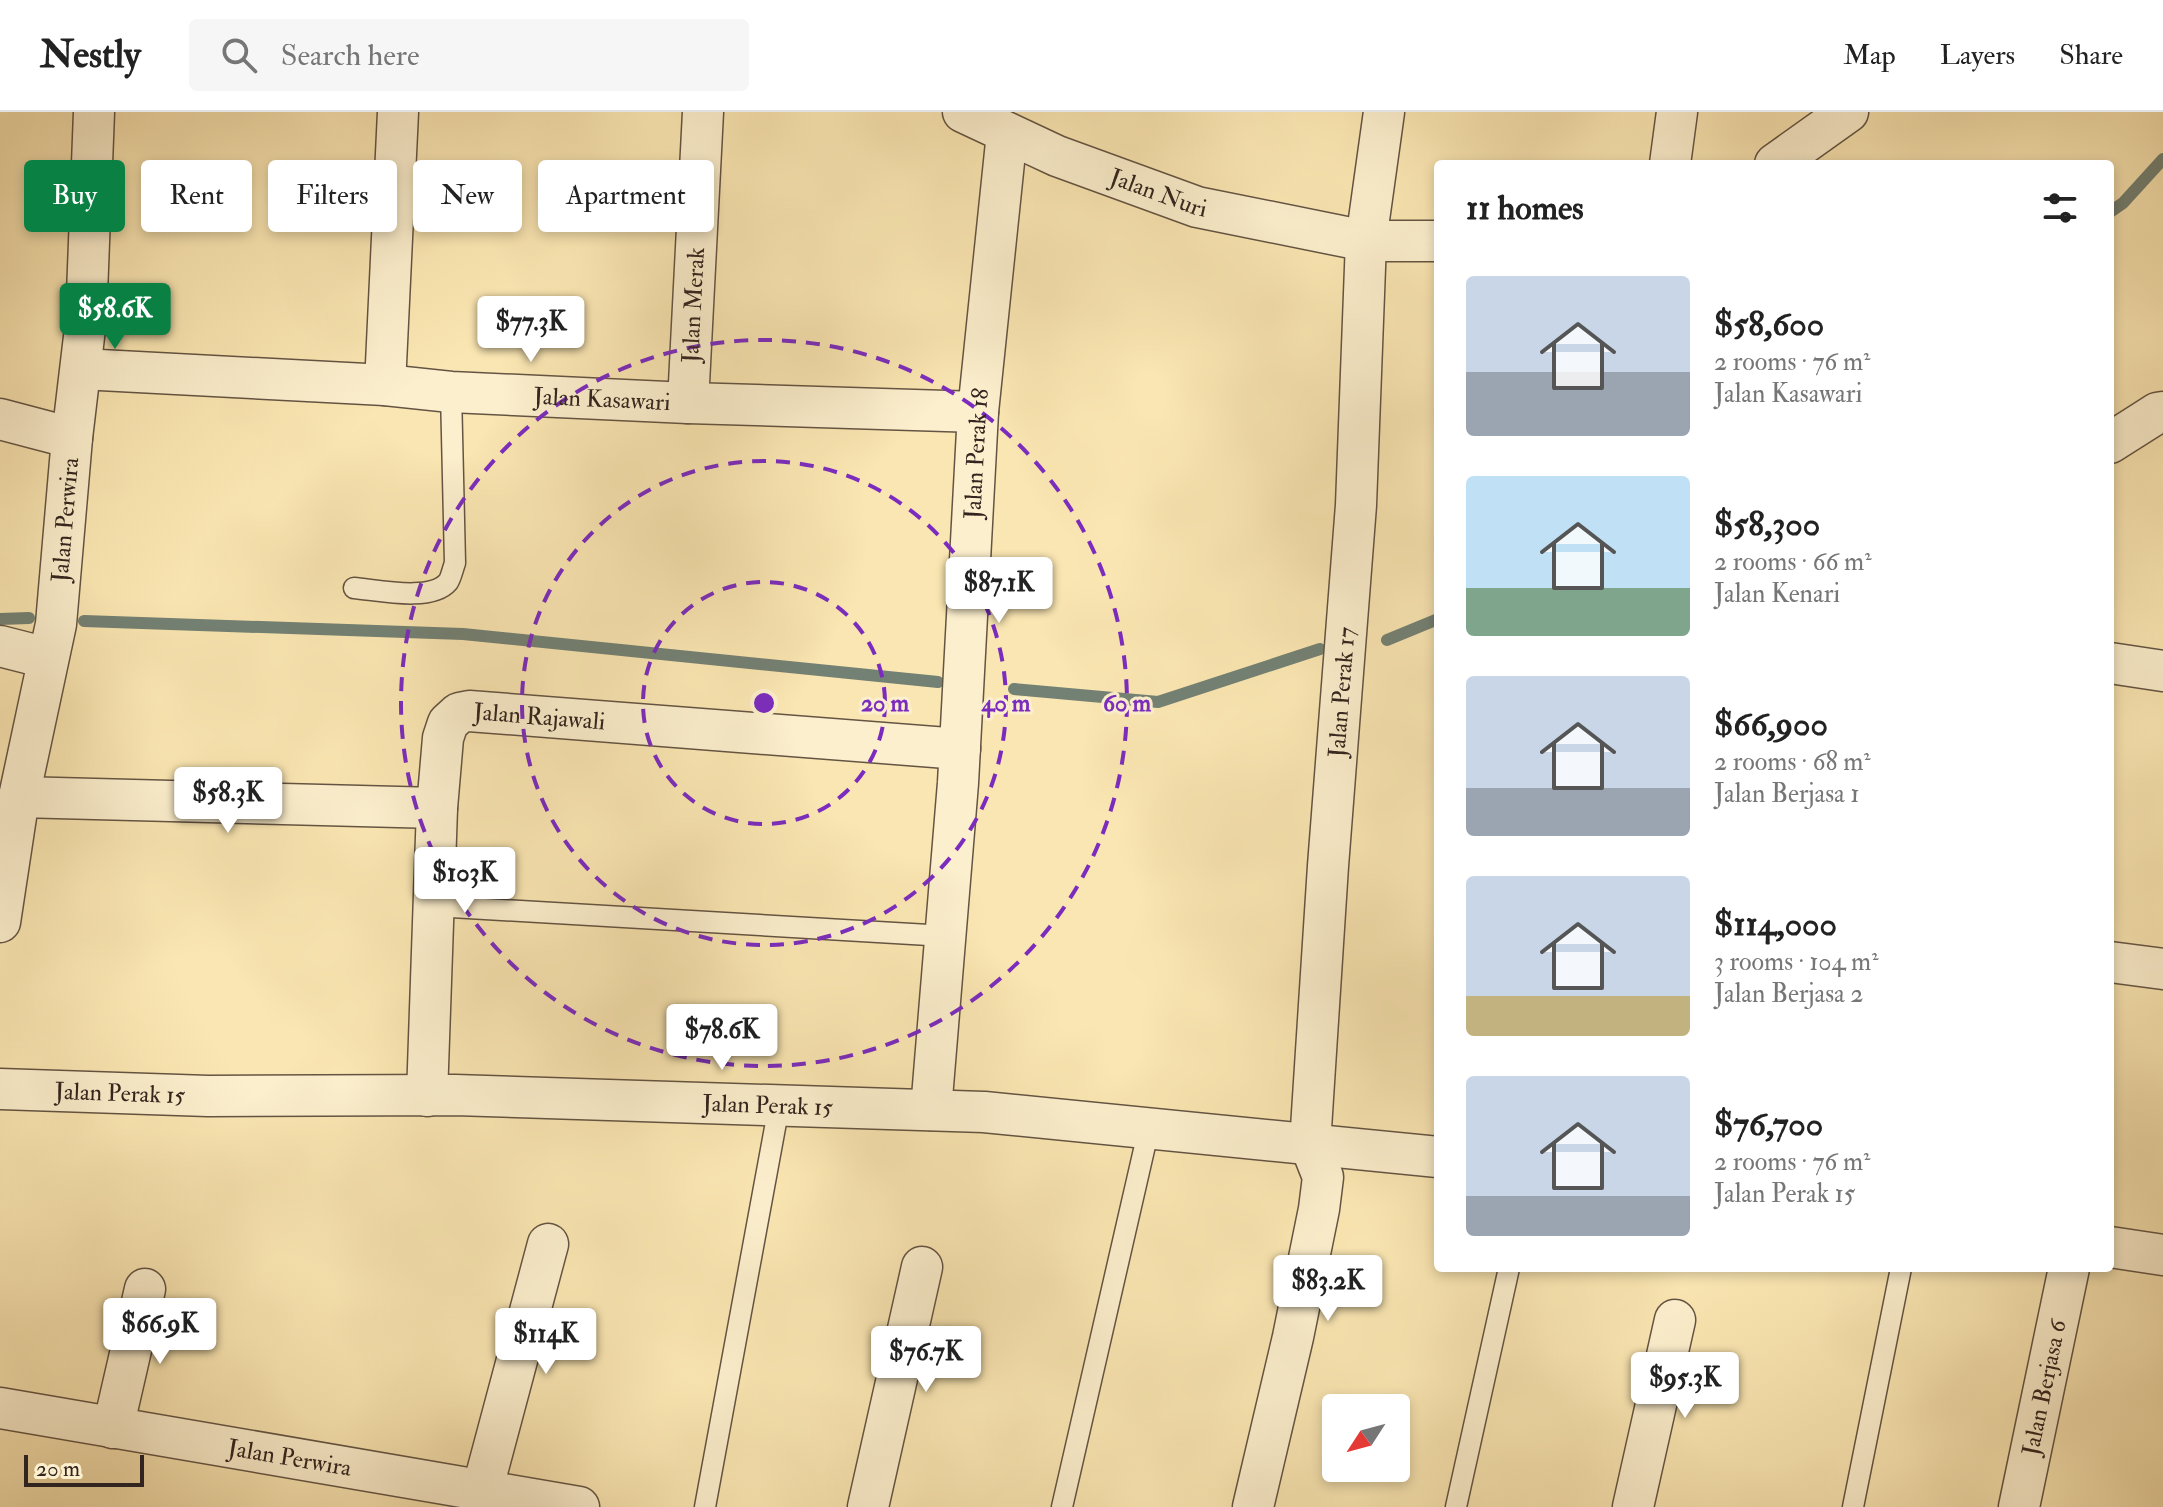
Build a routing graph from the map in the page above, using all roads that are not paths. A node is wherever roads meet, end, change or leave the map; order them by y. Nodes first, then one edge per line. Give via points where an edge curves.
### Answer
1 (94, 112) edge
2 (398, 112) edge
3 (703, 112) edge
4 (963, 112) edge
5 (1384, 112) edge
6 (1677, 112) edge
7 (1848, 112) edge
8 (1007, 133) junction
9 (1671, 160) edge
10 (1781, 160) edge
11 (1366, 241) junction
12 (1434, 241) edge
13 (81, 369) junction
14 (385, 385) junction
15 (451, 392) junction
16 (688, 403) junction
17 (978, 412) junction
18 (2163, 412) edge
19 (0, 419) edge
20 (72, 438) junction
21 (2114, 440) edge
22 (354, 588) dead end
23 (52, 641) junction
24 (0, 646) edge
25 (2114, 664) edge
26 (2163, 671) edge
27 (960, 749) junction
28 (437, 808) junction
29 (11, 821) edge
30 (434, 906) junction
31 (0, 922) edge
32 (946, 936) junction
33 (2114, 963) edge
34 (2163, 969) edge
35 (0, 1089) edge
36 (427, 1096) junction
37 (779, 1106) junction
38 (931, 1110) junction
39 (1149, 1128) junction
40 (1310, 1144) junction
41 (1434, 1157) edge
42 (548, 1244) dead end
43 (2114, 1248) edge
44 (2163, 1255) edge
45 (922, 1267) dead end
46 (1508, 1272) edge
47 (1900, 1272) edge
48 (2068, 1272) edge
49 (145, 1289) dead end
50 (1675, 1320) dead end
51 (0, 1408) edge
52 (113, 1428) junction
53 (482, 1491) junction
54 (579, 1507) edge
55 (705, 1507) edge
56 (868, 1507) edge
57 (1062, 1507) edge
58 (1253, 1507) edge
59 (1456, 1507) edge
60 (1633, 1507) edge
61 (1853, 1507) edge
62 (2019, 1507) edge

1 - 13 street, Jalan Perwira
2 - 14 street
3 - 16 street, Jalan Merak
4 - 8 street, Jalan Nuri
5 - 11 street, Jalan Perak 17
6 - 9 street
7 - 10 street
8 - 11 street, Jalan Nuri via 1197,207
8 - 17 street, Jalan Perak 18
11 - 12 street, Jalan Nuri
11 - 40 street, Jalan Perak 17 via 1356,505
13 - 14 street, Jalan Kasawari
13 - 20 street, Jalan Perwira
14 - 15 street, Jalan Kasawari
15 - 16 street, Jalan Kasawari
15 - 22 lane via 455,563 448,582 430,593
16 - 17 street, Jalan Kasawari
17 - 27 street, Jalan Perak 18
18 - 21 street
19 - 20 street
20 - 23 street, Jalan Perwira
23 - 24 street
23 - 29 street, Jalan Perwira
25 - 26 street
27 - 28 street, Jalan Rajawali via 469,711 448,723 443,738
27 - 32 street, Jalan Perak 18
28 - 29 street
28 - 30 street, Jalan Rajawali
29 - 31 street, Jalan Perwira
30 - 32 lane
30 - 36 street, Jalan Rajawali
32 - 38 street, Jalan Perak 18
33 - 34 street
35 - 36 street, Jalan Perak 15
36 - 37 street, Jalan Perak 15
37 - 38 street, Jalan Perak 15
37 - 55 lane
38 - 39 street, Jalan Perak 15
39 - 40 street, Jalan Perak 15
39 - 57 lane
40 - 41 street, Jalan Perak 15
40 - 58 street via 1323,1177 1319,1209
42 - 53 street
43 - 44 street
45 - 56 street
46 - 59 lane
47 - 61 lane
48 - 62 street, Jalan Berjasa 6
49 - 52 street
50 - 60 street
51 - 52 street, Jalan Perwira
52 - 53 street, Jalan Perwira
53 - 54 street, Jalan Perwira

